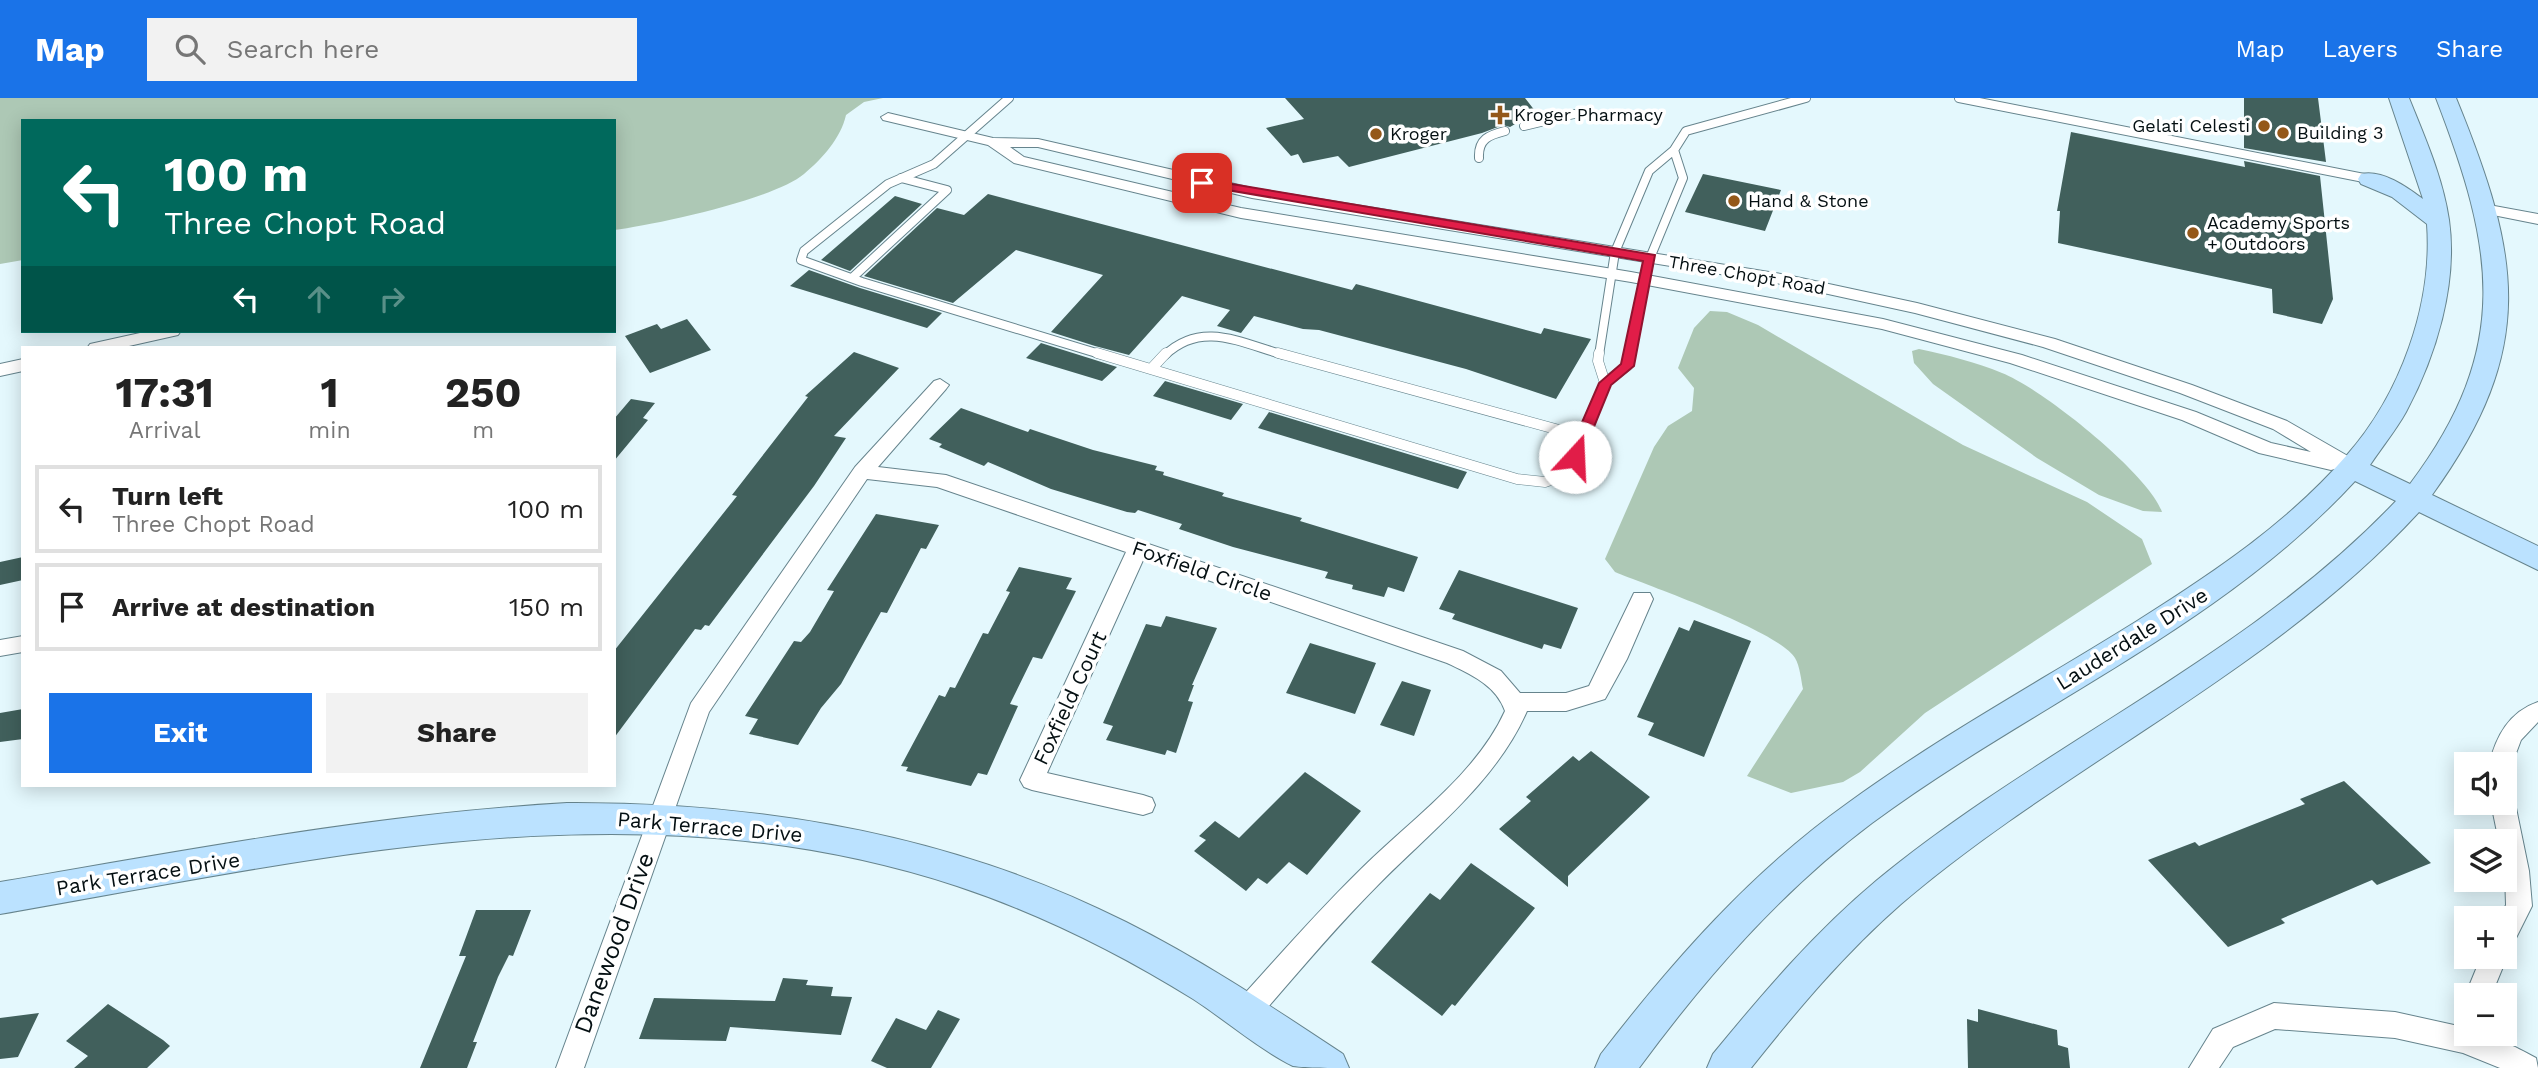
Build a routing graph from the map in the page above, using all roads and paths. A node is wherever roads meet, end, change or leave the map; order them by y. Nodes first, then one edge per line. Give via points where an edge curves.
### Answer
1 (1009, 98) edge
2 (1806, 98) edge
3 (1959, 98) edge
4 (2399, 98) edge
5 (2446, 98) edge
6 (1574, 114) dead end
7 (888, 117) dead end
8 (1524, 126) dead end
9 (1505, 131) dead end
10 (966, 135) junction
11 (993, 142) junction
12 (1674, 150) junction
13 (1479, 158) dead end
14 (2424, 164) junction
15 (901, 178) junction
16 (2369, 179) junction
17 (2488, 210) junction
18 (2538, 219) edge
19 (2438, 222) junction
20 (1615, 252) junction
21 (1650, 258) junction
22 (1611, 274) junction
23 (852, 278) junction
24 (1646, 280) junction
25 (163, 333) edge
26 (105, 346) edge
27 (21, 365) edge
28 (1152, 368) junction
29 (0, 370) edge
30 (1605, 383) junction
31 (940, 386) dead end
32 (1581, 436) junction
33 (2353, 468) junction
34 (862, 472) junction
35 (2413, 498) junction
36 (1138, 549) junction
37 (2538, 559) edge
38 (1642, 600) dead end
39 (21, 644) edge
40 (0, 648) edge
41 (1514, 702) junction
42 (2538, 711) edge
43 (2504, 752) edge
44 (1143, 805) dead end
45 (2505, 815) edge
46 (659, 818) junction
47 (0, 898) edge
48 (2517, 910) edge
49 (1245, 1012) junction
50 (2454, 1034) edge
51 (2486, 1046) edge
52 (570, 1068) edge
53 (1329, 1068) edge
54 (1615, 1068) edge
55 (1727, 1068) edge
56 (2203, 1068) edge
57 (2526, 1068) edge

1 - 10 lane
2 - 12 lane via 1686,131
3 - 16 lane
4 - 14 main road, Lauderdale Drive
5 - 17 main road
6 - 8 lane
7 - 10 street, Three Chopt Road
9 - 13 lane via 1478,144
10 - 11 street, Three Chopt Road
10 - 15 lane via 934,164
11 - 20 street, Three Chopt Road via 1038,143 1252,193
11 - 22 street, Three Chopt Road via 1019,160 1204,206
12 - 20 lane via 1649,171
12 - 21 lane via 1683,178
14 - 16 main road
14 - 19 main road, Lauderdale Drive
15 - 23 lane via 947,190
15 - 23 lane via 804,251 801,260 808,265
16 - 19 main road via 2400,192
17 - 18 street
17 - 35 main road via 2498,286 2489,356 2465,422 2445,459
19 - 33 main road, Lauderdale Drive via 2439,262 2419,359 2392,414
20 - 21 street, Three Chopt Road
20 - 22 lane
21 - 24 lane
21 - 33 street, Three Chopt Road via 1875,298 2049,343 2280,425
22 - 24 street, Three Chopt Road
22 - 30 lane via 1598,361
23 - 28 lane
24 - 30 lane via 1627,366
24 - 33 street, Three Chopt Road via 1839,314 1926,335 2086,381 2266,447
25 - 26 street
27 - 29 street
28 - 32 lane via 1174,343 1209,334
28 - 32 lane via 1517,479 1545,482 1564,475
30 - 32 lane
31 - 34 street
33 - 35 main road, Three Chopt Road
33 - 54 main road, Lauderdale Drive via 2275,543 2212,588 1856,816 1757,901 1669,998
34 - 36 street, Foxfield Circle via 939,480
34 - 46 street via 699,709
35 - 37 main road, Three Chopt Road
35 - 55 main road via 2371,547 2304,605 1914,872 1855,922 1792,987
36 - 41 street, Foxfield Circle via 1455,657 1493,677
36 - 44 street, Foxfield Court via 1032,780
38 - 41 street via 1597,693 1566,702
39 - 40 street
41 - 49 street via 1512,727 1479,768 1366,880
42 - 43 street via 2528,715 2507,738
45 - 48 street via 2517,871
46 - 47 main road, Park Terrace Drive via 465,825
46 - 49 main road, Park Terrace Drive via 838,840 998,885 1122,938 1199,980
46 - 52 street, Danewood Drive
49 - 53 main road, Park Terrace Drive
50 - 56 street via 2395,1024 2274,1016 2223,1038
51 - 57 street

